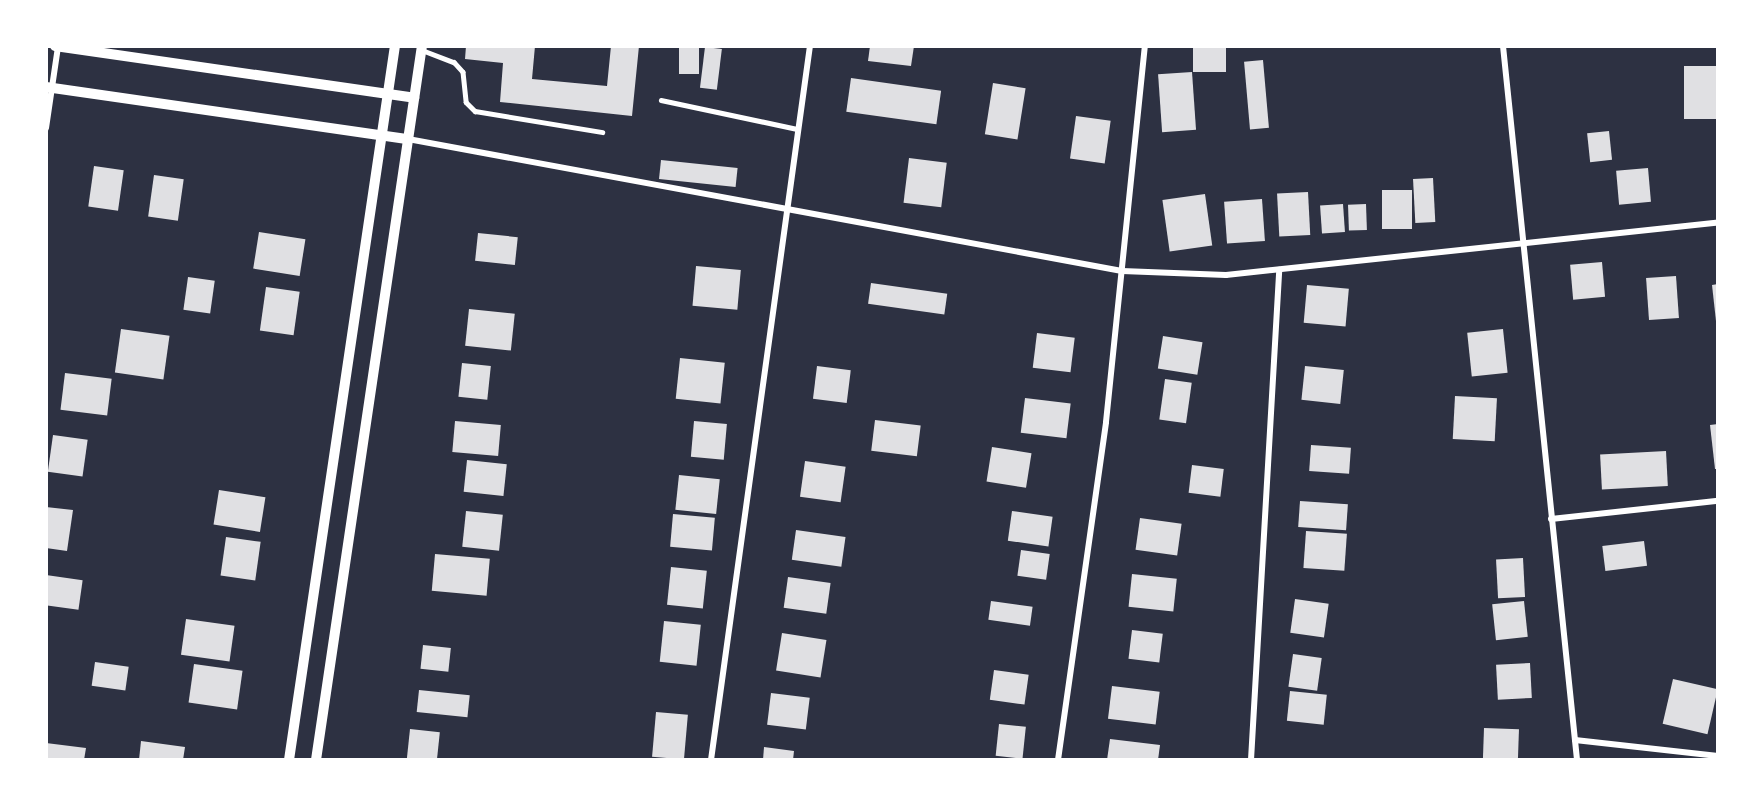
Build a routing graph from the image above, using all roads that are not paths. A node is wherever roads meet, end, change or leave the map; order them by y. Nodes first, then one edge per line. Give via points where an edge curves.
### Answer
1 (394, 46) edge
2 (810, 46) edge
3 (1145, 46) edge
4 (1503, 46) edge
5 (57, 47) edge
6 (422, 48) edge
7 (49, 87) edge
8 (388, 94) junction
9 (414, 98) junction
10 (661, 100) dead end
11 (46, 128) edge
12 (798, 129) junction
13 (602, 132) dead end
14 (382, 135) junction
15 (408, 139) junction
16 (787, 207) junction
17 (1718, 222) edge
18 (1522, 243) junction
19 (1279, 270) junction
20 (1122, 271) junction
21 (1718, 501) edge
22 (1551, 519) junction
23 (1575, 740) junction
24 (1718, 756) edge
25 (289, 759) edge
26 (316, 759) edge
27 (711, 759) edge
28 (1058, 759) edge
29 (1251, 759) edge
30 (1577, 759) edge

1 - 8 street
2 - 12 street
3 - 20 street
4 - 18 street
5 - 7 street
5 - 8 street
6 - 9 street
6 - 13 lane via 454,62 463,72 466,102 475,111
7 - 11 street
7 - 14 street
8 - 9 street
8 - 14 street
9 - 15 street
10 - 12 lane
12 - 16 street
14 - 15 street
14 - 25 street
15 - 16 street
15 - 26 street
16 - 20 street
16 - 27 street
17 - 18 street
18 - 19 street
18 - 22 street
19 - 20 street via 1226,275
19 - 29 street
20 - 28 street via 1106,422
21 - 22 street
22 - 23 street
23 - 24 street
23 - 30 street

